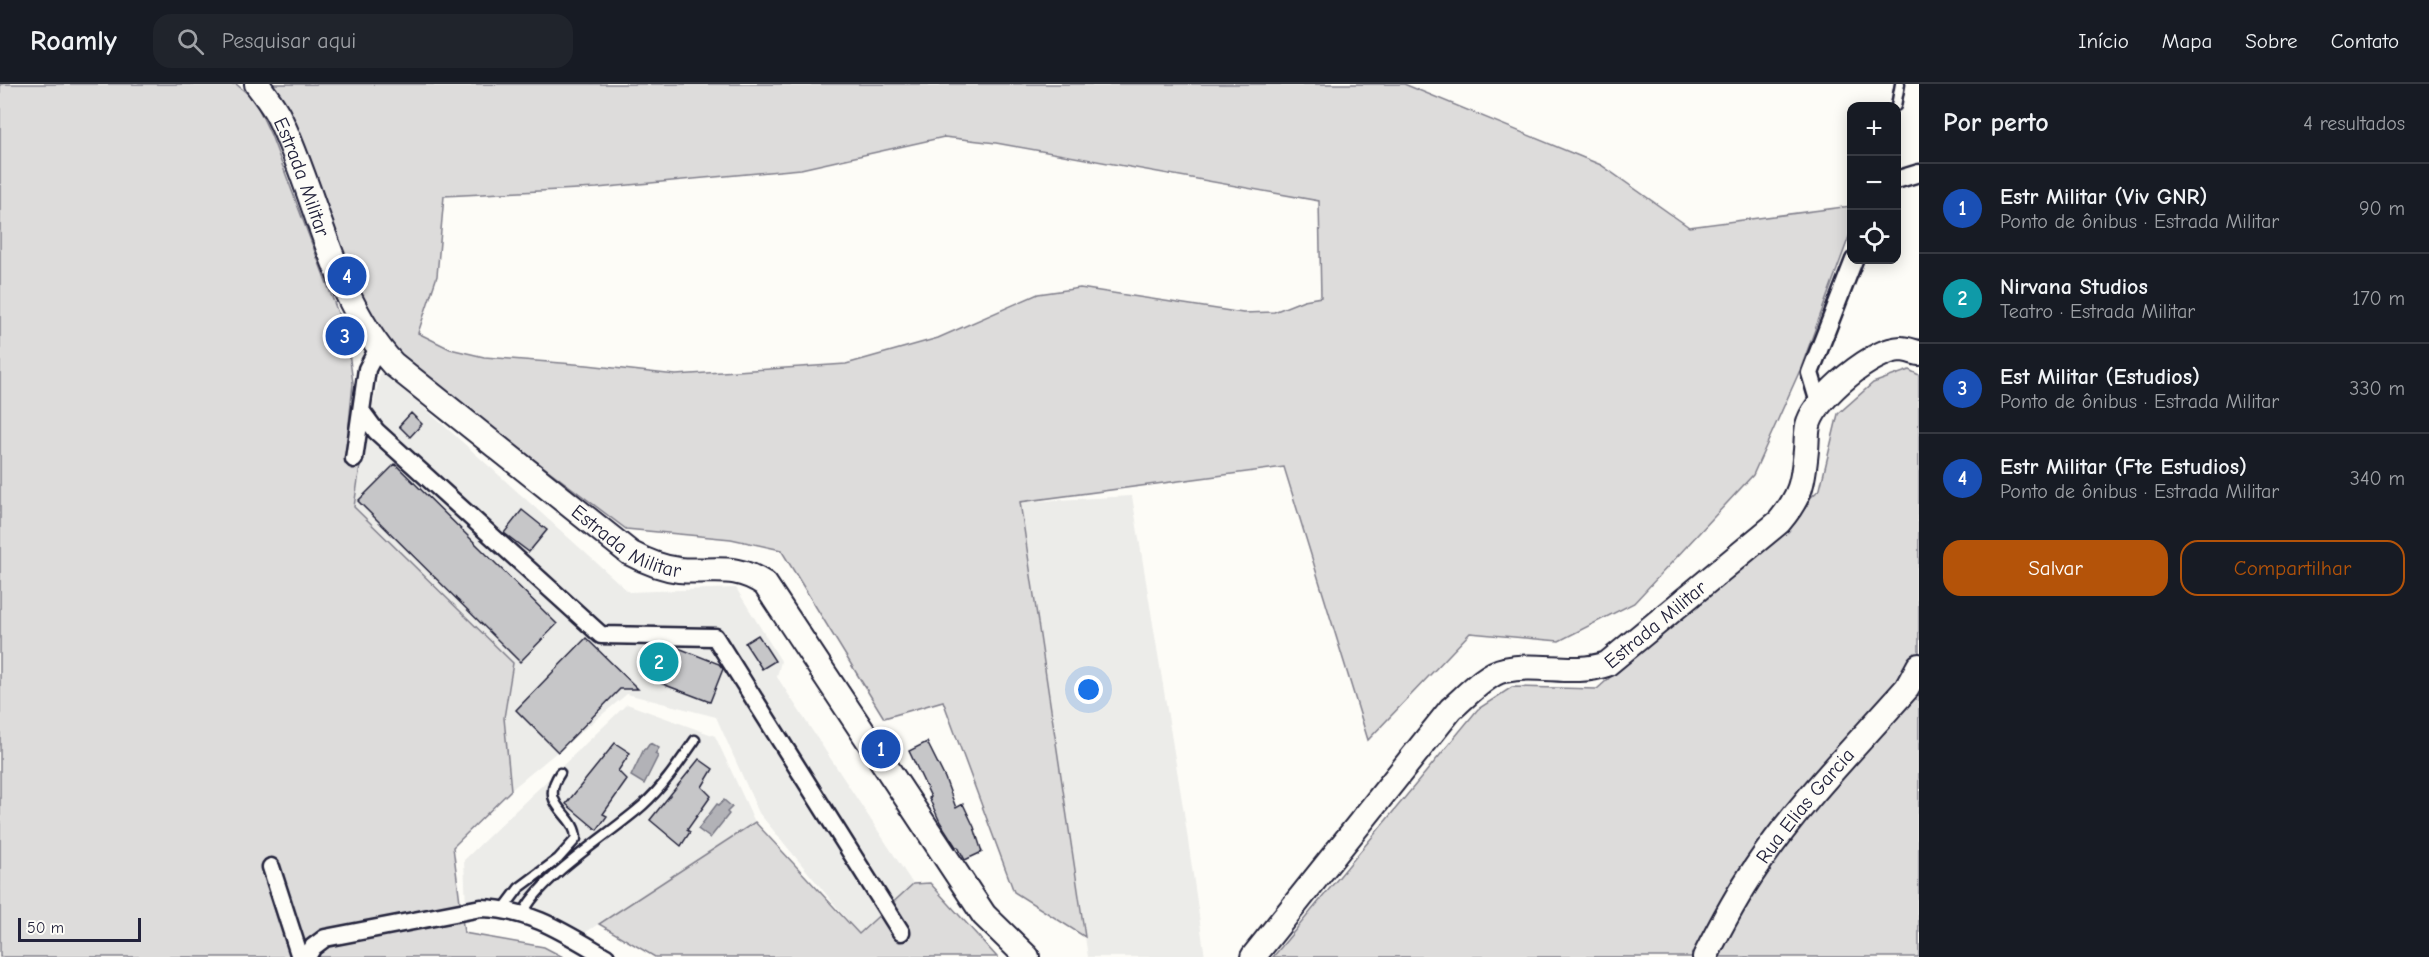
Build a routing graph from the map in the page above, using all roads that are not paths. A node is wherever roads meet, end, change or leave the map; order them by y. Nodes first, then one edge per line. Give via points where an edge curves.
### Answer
1 (257, 84) edge
2 (1900, 84) edge
3 (1897, 102) edge
4 (1919, 172) edge
5 (1901, 178) edge
6 (1852, 264) edge
7 (378, 348) junction
8 (1919, 353) edge
9 (1819, 403) junction
10 (362, 412) junction
11 (354, 459) dead end
12 (1919, 666) edge
13 (695, 740) dead end
14 (560, 774) dead end
15 (271, 867) dead end
16 (504, 908) junction
17 (523, 914) junction
18 (902, 932) dead end
19 (300, 957) edge
20 (307, 957) edge
21 (606, 957) edge
22 (1027, 957) edge
23 (1252, 957) edge
24 (1706, 957) edge

1 - 7 street, Estrada Militar via 277,114 353,306
2 - 3 lane
4 - 5 street
6 - 9 street via 1810,373
7 - 10 street via 367,369
7 - 22 street, Estrada Militar via 630,553 676,570 750,574 765,584 984,915
8 - 9 street, Estrada Militar via 1902,349 1886,353 1850,374
9 - 23 street, Estrada Militar via 1809,423 1803,479 1794,503 1779,522 1607,664 1592,670 1502,670 1477,686 1451,709
10 - 11 street
10 - 18 street via 376,431 601,635 715,637
12 - 24 street, Rua Elias Garcia via 1907,688 1765,855 1731,907
13 - 17 lane via 652,796 562,870 532,899
14 - 16 lane via 552,797 576,839 558,859 519,888
15 - 19 street
16 - 17 street
16 - 20 street via 482,908 325,938
17 - 21 street via 547,923

